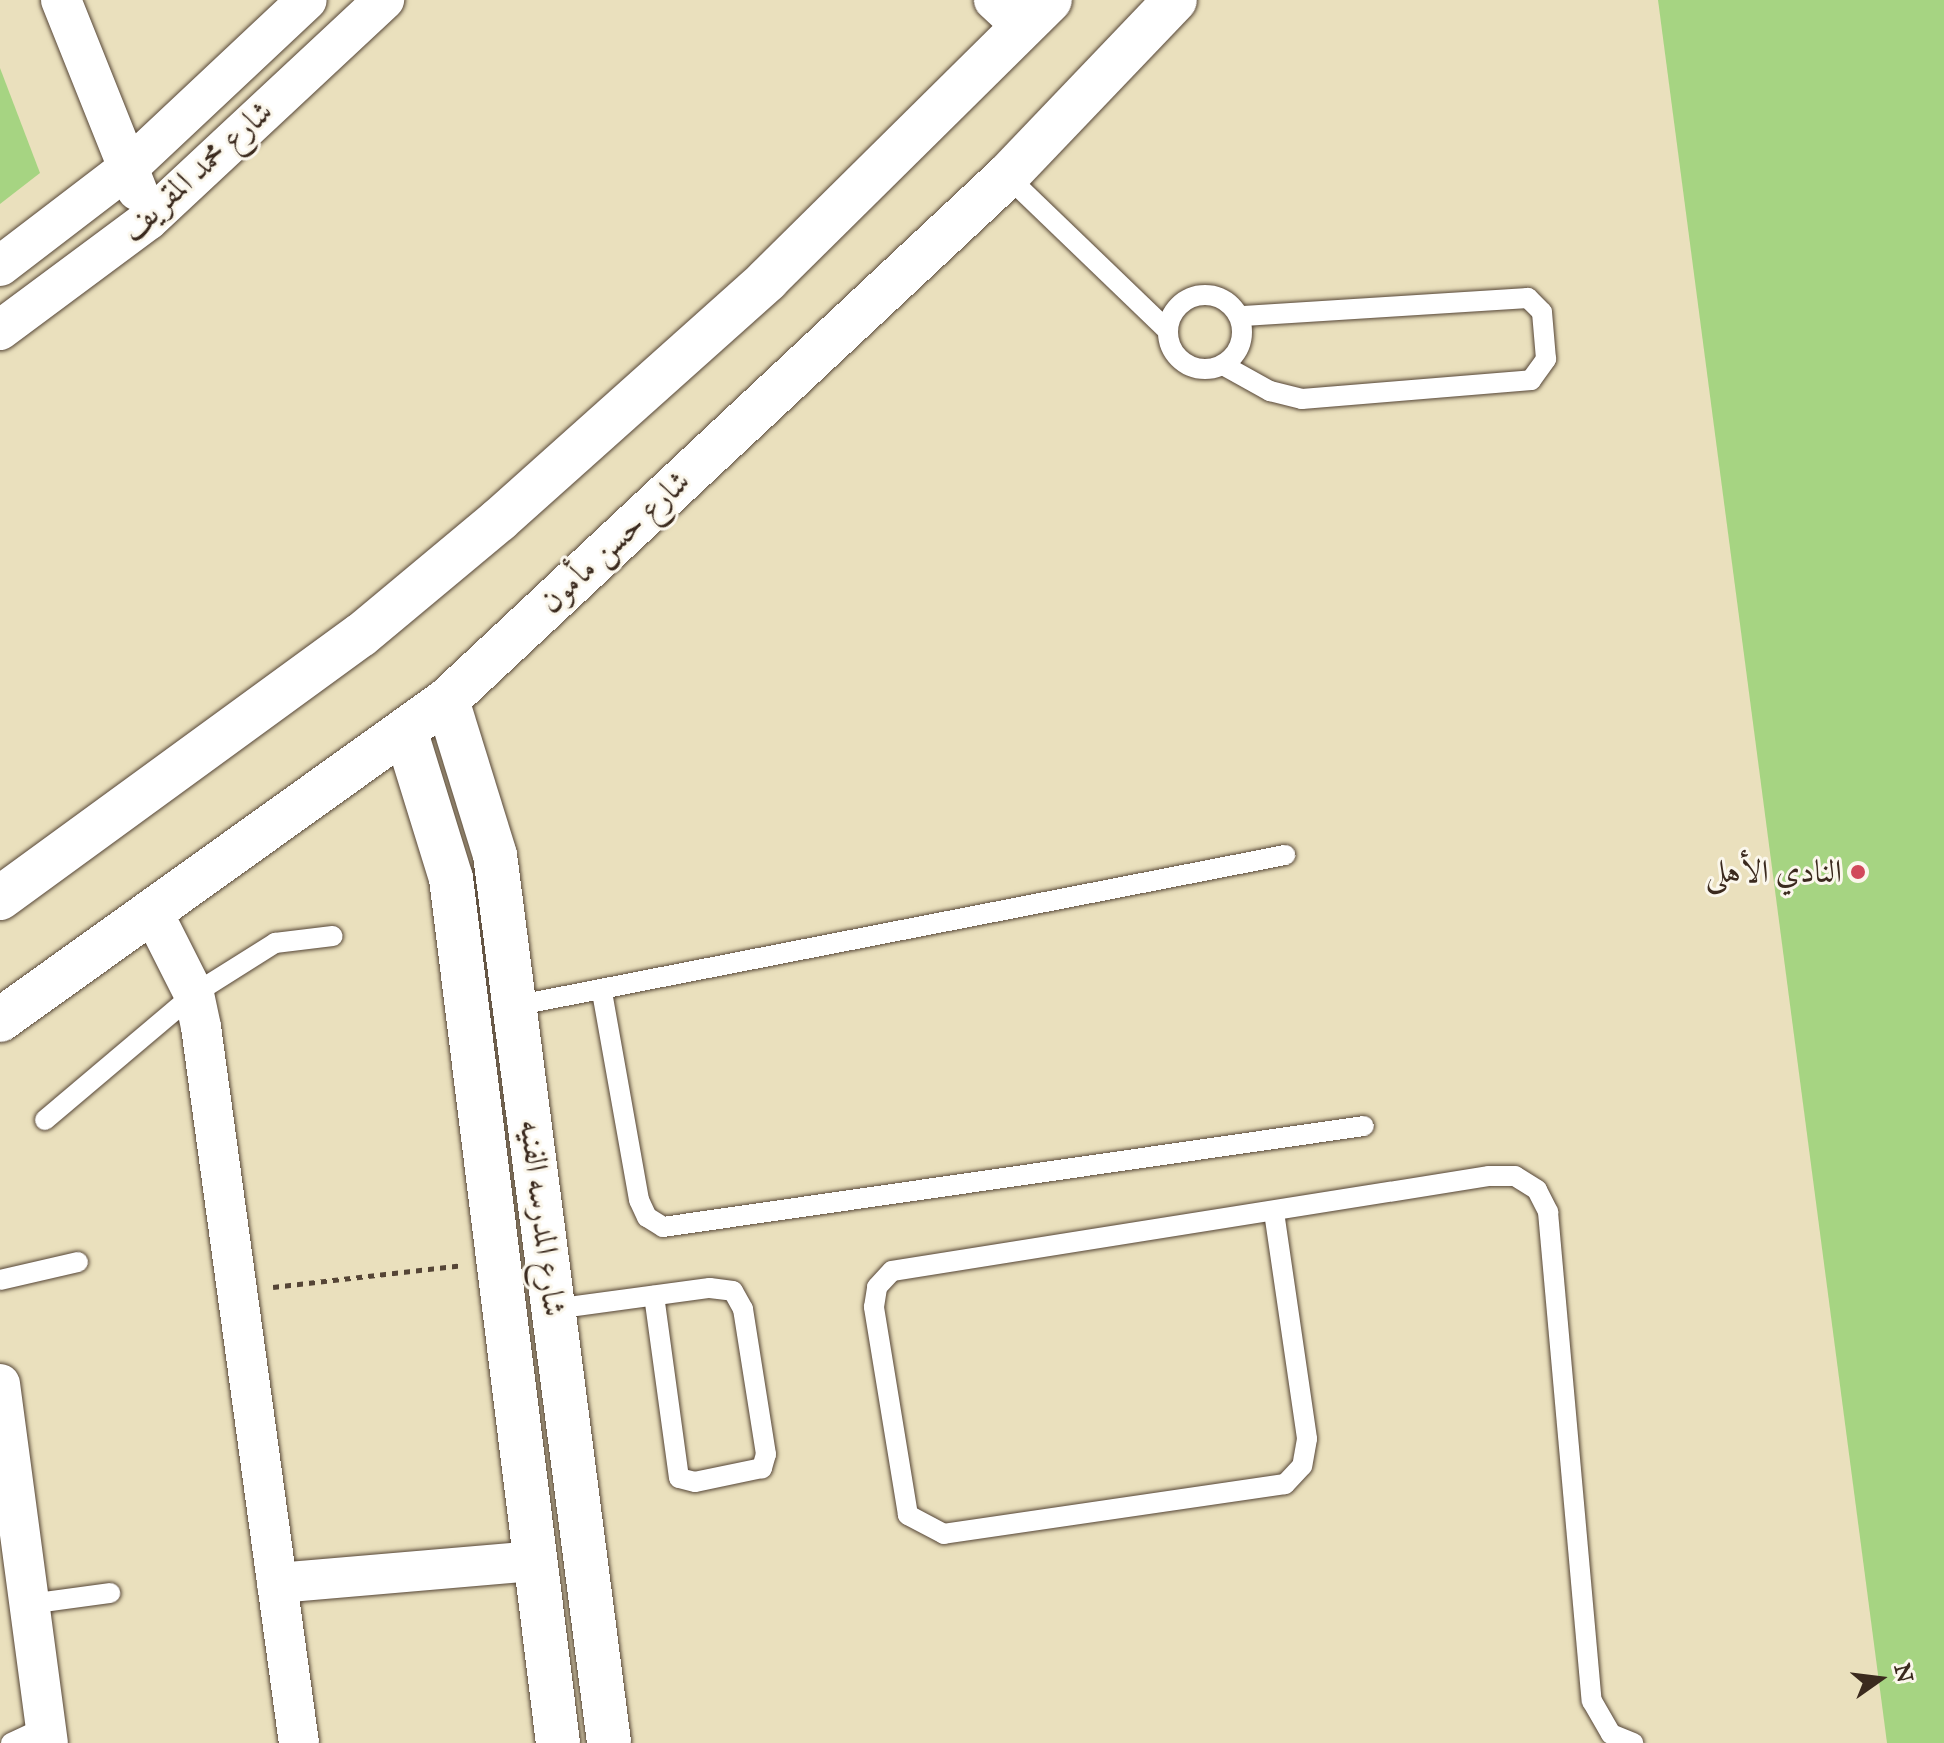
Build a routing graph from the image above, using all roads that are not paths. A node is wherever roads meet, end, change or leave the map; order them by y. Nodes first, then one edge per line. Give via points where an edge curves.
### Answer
1 (61, 0) edge
2 (307, 0) edge
3 (384, 0) edge
4 (1175, 0) edge
5 (1023, 9) edge
6 (128, 168) junction
7 (1007, 176) junction
8 (148, 220) junction
9 (0, 266) edge
10 (1240, 316) junction
11 (0, 330) edge
12 (1168, 331) junction
13 (1223, 365) junction
14 (447, 700) junction
15 (406, 733) junction
16 (1285, 855) dead end
17 (0, 898) edge
18 (153, 913) junction
19 (333, 936) dead end
20 (602, 992) junction
21 (194, 994) junction
22 (514, 1006) junction
23 (0, 1020) edge
24 (45, 1120) dead end
25 (1364, 1126) dead end
26 (1274, 1212) junction
27 (78, 1262) dead end
28 (0, 1280) edge
29 (654, 1296) junction
30 (554, 1309) junction
31 (0, 1384) edge
32 (5, 1475) edge
33 (533, 1561) junction
34 (277, 1583) junction
35 (110, 1593) dead end
36 (29, 1604) junction
37 (35, 1738) edge
38 (299, 1743) edge
39 (558, 1743) edge
40 (609, 1743) edge
41 (1633, 1743) edge

1 - 6 street
2 - 6 street, شارع محمد المقريف
3 - 8 street, شارع محمد المقريف
4 - 7 main road, شارع حسن مأمون
5 - 17 main road via 767,280 499,520 361,635
6 - 8 street
6 - 9 street, شارع محمد المقريف
7 - 12 lane
7 - 14 main road, شارع حسن مأمون
8 - 11 street, شارع محمد المقريف
10 - 12 lane via 1205,294 1179,305
10 - 13 lane via 1237,352
10 - 13 lane via 1528,298 1542,312 1546,359 1539,375 1519,382 1302,399 1270,391
12 - 13 lane via 1181,361 1202,369
14 - 15 main road, شارع حسن مأمون
14 - 22 main road, شارع المدرسه الفنيه via 492,843
15 - 18 main road, شارع حسن مأمون
15 - 33 main road, شارع المدرسه الفنيه via 451,878
16 - 20 lane
18 - 21 street
18 - 23 main road, شارع حسن مأمون
19 - 21 lane via 275,943
20 - 22 lane
20 - 25 lane via 639,1200 647,1217 663,1227
21 - 24 lane
21 - 34 street via 242,1290
22 - 30 main road, شارع المدرسه الفنيه
26 - 26 lane via 903,1267 883,1279 874,1307 904,1505 915,1524 944,1534 1275,1489 1294,1477 1307,1439
26 - 41 lane via 1502,1174 1537,1190 1550,1225 1592,1701 1611,1734
27 - 28 lane
29 - 29 lane via 722,1288 740,1299 766,1454 762,1468 695,1482 679,1478
29 - 30 lane
30 - 40 main road, شارع المدرسه الفنيه
31 - 32 street
32 - 36 street
33 - 34 street
33 - 39 main road, شارع المدرسه الفنيه
34 - 38 street
35 - 36 lane
36 - 37 street

